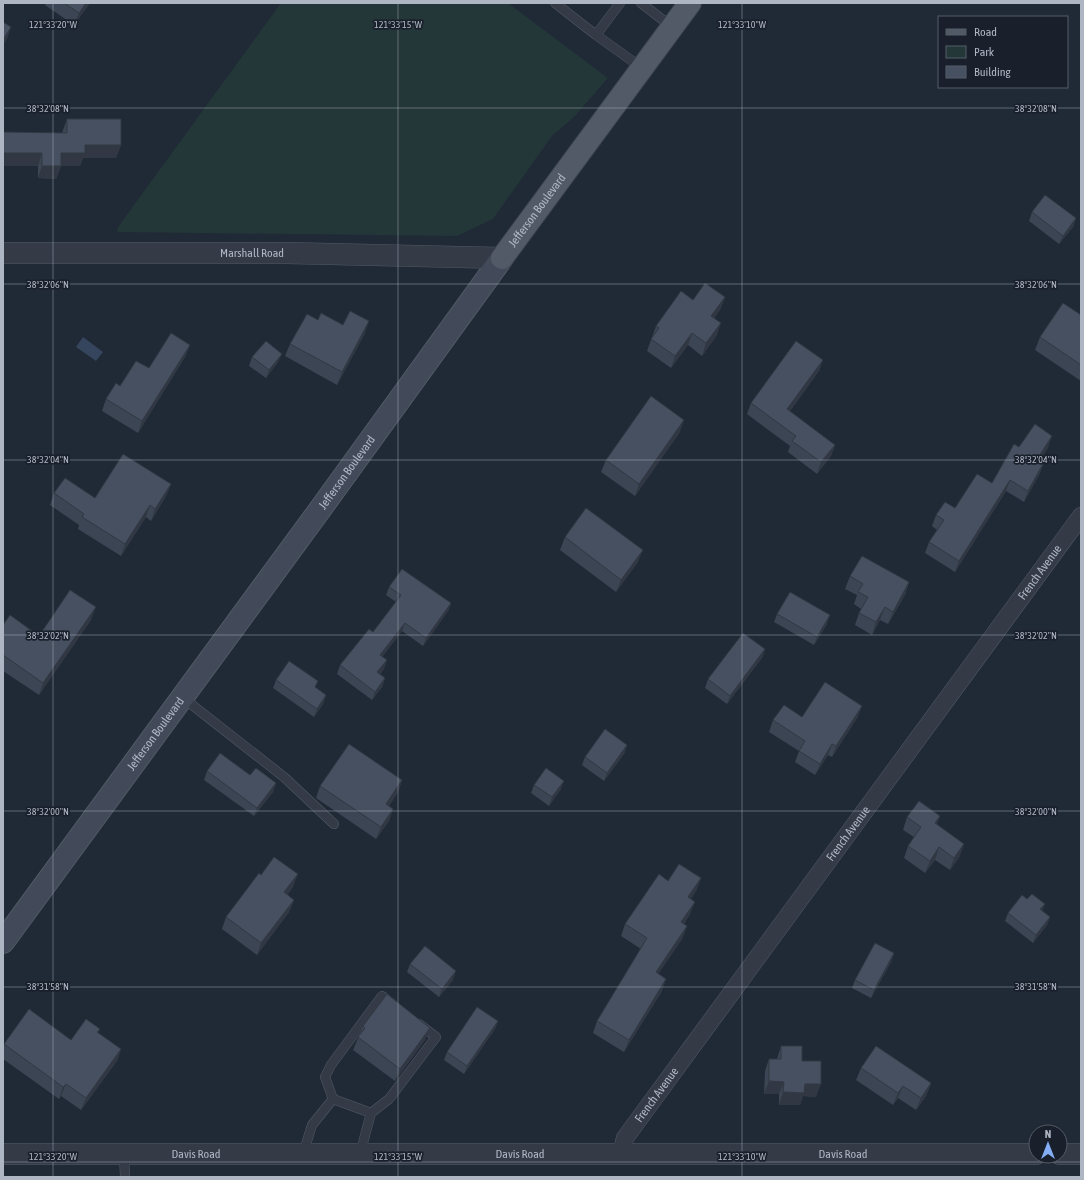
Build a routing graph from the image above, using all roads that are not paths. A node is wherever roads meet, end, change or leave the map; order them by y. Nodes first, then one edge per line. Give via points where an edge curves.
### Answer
1 (555, 3) edge
2 (620, 3) edge
3 (641, 3) edge
4 (690, 3) edge
5 (672, 27) junction
6 (596, 35) junction
7 (642, 68) junction
8 (3, 254) edge
9 (496, 266) junction
10 (1081, 516) edge
11 (182, 697) junction
12 (334, 824) dead end
13 (3, 942) edge
14 (400, 1010) edge
15 (412, 1019) edge
16 (333, 1099) junction
17 (371, 1113) junction
18 (3, 1154) edge
19 (124, 1154) junction
20 (303, 1154) junction
21 (360, 1154) junction
22 (621, 1154) junction
23 (1028, 1154) edge
24 (1068, 1154) edge
25 (1081, 1154) edge
26 (125, 1177) edge

1 - 6 lane
2 - 6 lane
3 - 5 lane
4 - 5 main road, Jefferson Boulevard
5 - 7 main road, Jefferson Boulevard
6 - 7 lane
7 - 9 main road, Jefferson Boulevard
8 - 9 street, Marshall Road via 287,253
9 - 11 main road, Jefferson Boulevard
10 - 22 street, French Avenue via 625,1138
11 - 12 lane via 284,777
11 - 13 main road, Jefferson Boulevard
14 - 16 lane via 382,996 325,1077
15 - 17 lane via 436,1037 389,1099
16 - 17 lane
16 - 20 lane via 312,1125
17 - 21 lane
18 - 19 street, Davis Road
19 - 20 street, Davis Road
19 - 26 lane
20 - 21 street, Davis Road
21 - 22 street, Davis Road
22 - 23 street, Davis Road
24 - 25 street

